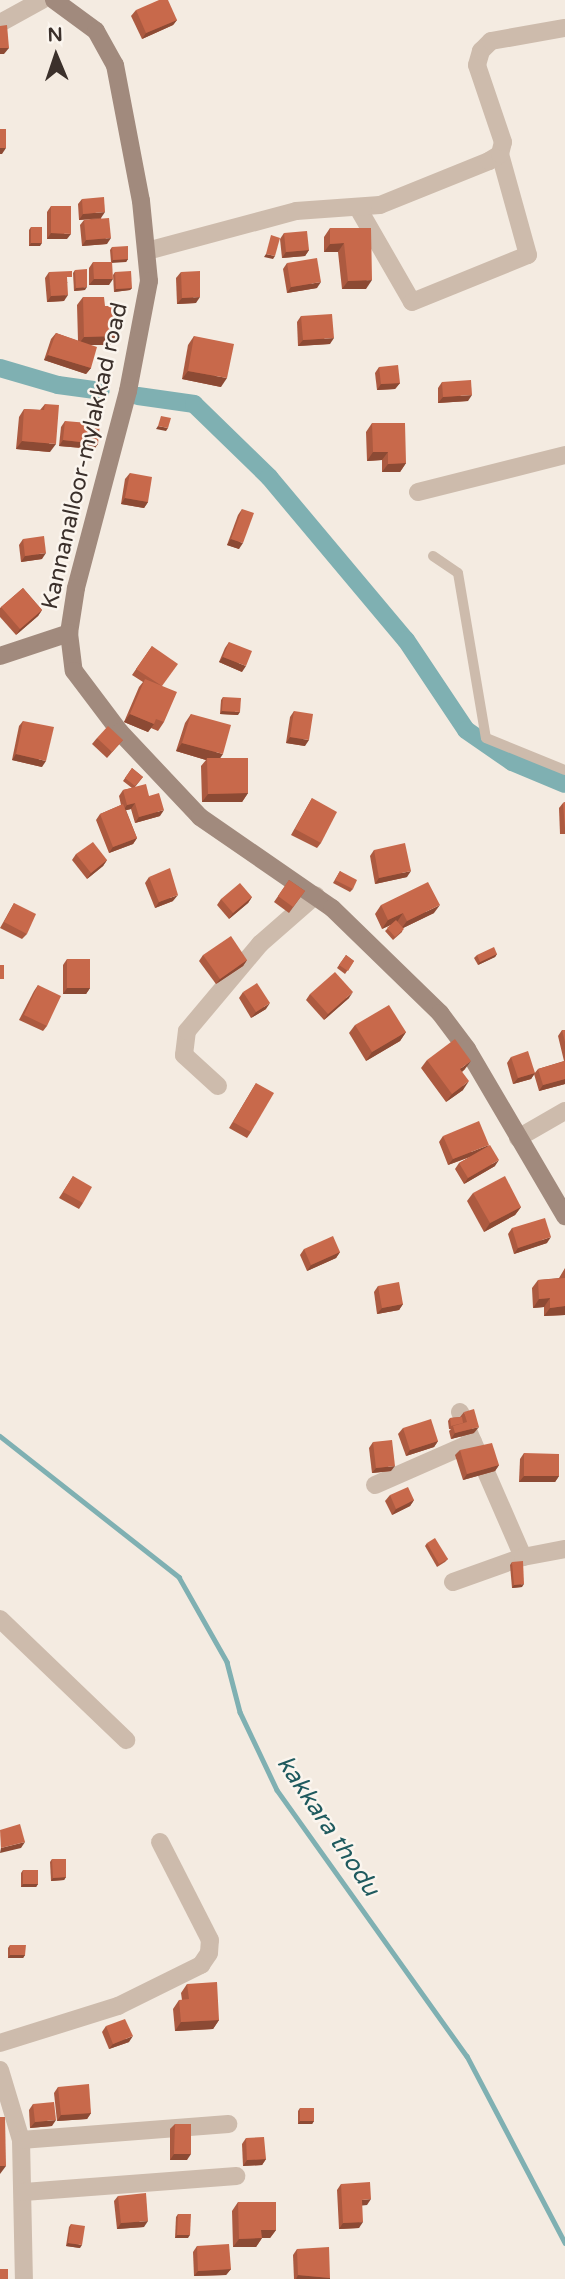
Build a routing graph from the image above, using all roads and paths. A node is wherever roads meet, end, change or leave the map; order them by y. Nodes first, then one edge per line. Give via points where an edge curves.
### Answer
1 (42, 0) edge
2 (54, 0) edge
3 (0, 23) edge
4 (565, 28) edge
5 (500, 154) junction
6 (358, 208) junction
7 (147, 251) junction
8 (565, 455) edge
9 (418, 492) dead end
10 (433, 556) dead end
11 (69, 633) junction
12 (0, 656) edge
13 (565, 770) edge
14 (316, 895) junction
15 (218, 1086) dead end
16 (565, 1111) edge
17 (518, 1138) junction
18 (565, 1216) edge
19 (460, 1412) dead end
20 (473, 1442) junction
21 (375, 1485) dead end
22 (565, 1549) edge
23 (523, 1556) junction
24 (453, 1582) dead end
25 (0, 1619) edge
26 (126, 1740) dead end
27 (160, 1842) dead end
28 (0, 2043) edge
29 (0, 2070) edge
30 (228, 2124) dead end
31 (21, 2140) junction
32 (236, 2176) dead end
33 (24, 2192) junction
34 (24, 2279) edge

1 - 3 street
2 - 7 main road, Kannanalloor-mylakkad road via 96,31 115,65
4 - 5 street via 491,41 481,51 477,65 503,142
5 - 6 street via 380,205
5 - 6 street via 528,255 412,302
6 - 7 street via 296,211
7 - 11 main road, Kannanalloor-mylakkad road via 145,318
8 - 9 street
10 - 13 lane via 458,573 486,738
11 - 12 main road
11 - 14 main road, Kannanalloor-mylakkad road via 74,671 90,697 168,786 233,842
14 - 15 street via 260,944 187,1031 184,1055
14 - 17 main road, Kannanalloor-mylakkad road via 390,960 450,1024
16 - 17 street
17 - 18 main road, Kannanalloor-mylakkad road
19 - 20 street
20 - 21 street
20 - 23 street
22 - 23 street
23 - 24 street
25 - 26 street
27 - 28 street via 210,1940 201,1965 118,2006
29 - 31 street
30 - 31 street
31 - 33 street
32 - 33 street
33 - 34 street

